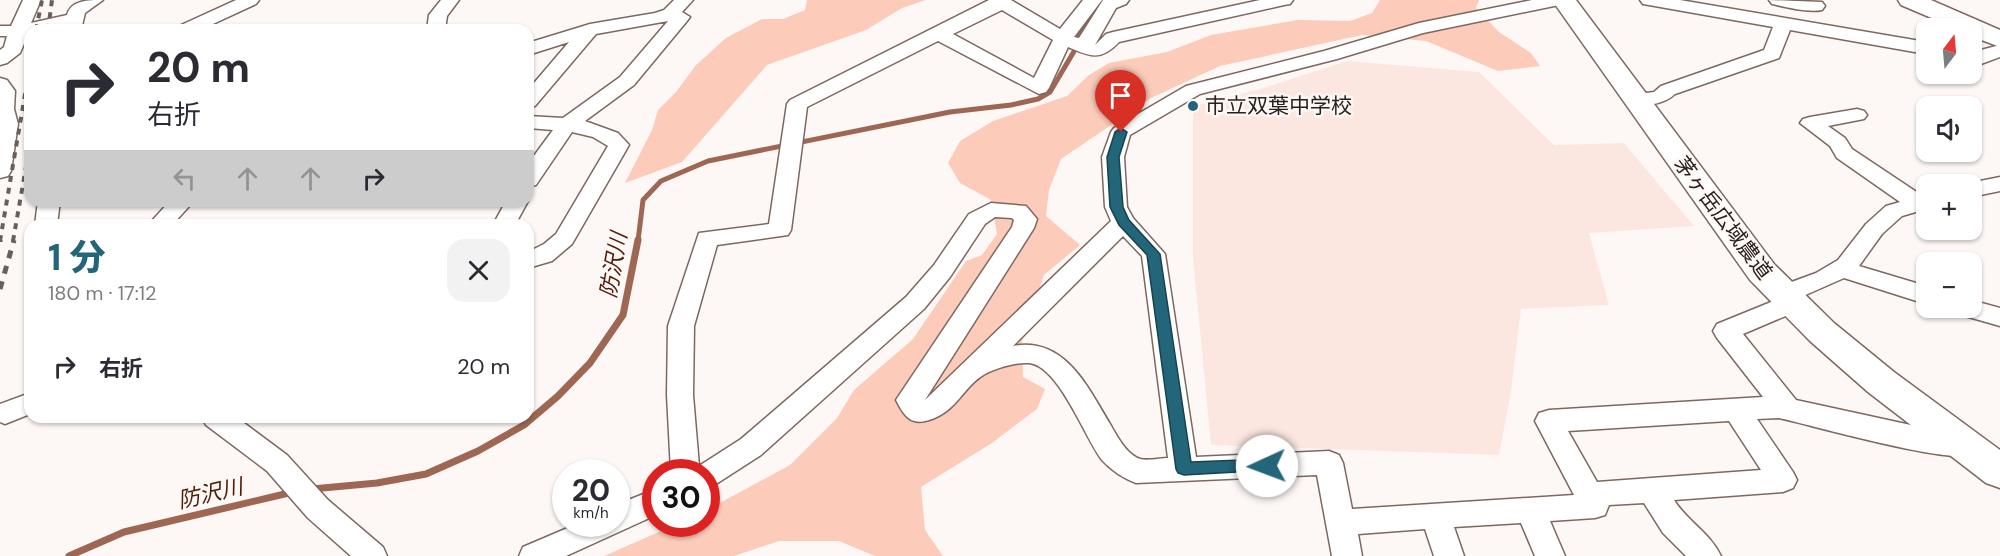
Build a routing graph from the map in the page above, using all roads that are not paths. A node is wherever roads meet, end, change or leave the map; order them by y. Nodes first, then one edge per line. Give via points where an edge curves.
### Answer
1 (32, 0) edge
2 (94, 0) edge
3 (250, 0) edge
4 (450, 0) edge
5 (1093, 0) edge
6 (1120, 0) edge
7 (1284, 0) edge
8 (1559, 0) edge
9 (1564, 0) edge
10 (1649, 0) edge
11 (1778, 0) edge
12 (1909, 0) edge
13 (1935, 0) edge
14 (1962, 0) edge
15 (1000, 1) edge
16 (1816, 3) edge
17 (1712, 6) edge
18 (677, 7) edge
19 (75, 15) edge
20 (2000, 15) edge
21 (1946, 18) edge
22 (38, 24) edge
23 (198, 24) edge
24 (437, 24) edge
25 (1783, 24) junction
26 (24, 27) edge
27 (2000, 27) edge
28 (1804, 28) junction
29 (590, 29) junction
30 (9, 31) edge
31 (939, 34) junction
32 (1073, 43) junction
33 (1916, 46) edge
34 (534, 47) edge
35 (1991, 53) edge
36 (0, 59) edge
37 (0, 84) edge
38 (534, 95) edge
39 (1636, 99) junction
40 (1857, 115) dead end
41 (534, 123) edge
42 (566, 126) junction
43 (0, 171) edge
44 (534, 171) edge
45 (2000, 184) edge
46 (1982, 188) edge
47 (1916, 198) edge
48 (1916, 204) edge
49 (177, 207) edge
50 (165, 219) edge
51 (1124, 222) junction
52 (534, 259) edge
53 (1841, 269) junction
54 (1916, 292) edge
55 (1788, 299) junction
56 (1982, 312) edge
57 (2000, 317) edge
58 (975, 367) junction
59 (24, 405) edge
60 (1787, 408) junction
61 (1736, 410) junction
62 (5, 413) dead end
63 (224, 423) edge
64 (1968, 448) junction
65 (684, 459) edge
66 (720, 467) edge
67 (1184, 469) junction
68 (2000, 472) edge
69 (1652, 490) junction
70 (1588, 495) junction
71 (1530, 510) junction
72 (1435, 516) junction
73 (1341, 522) junction
74 (577, 537) edge
75 (372, 556) edge
76 (534, 556) edge
77 (1347, 556) edge
78 (1449, 556) edge
79 (1550, 556) edge
80 (1706, 556) edge

1 - 30 street
2 - 19 street
3 - 23 street
4 - 24 street via 438,15
5 - 32 street via 1080,13
6 - 32 street via 1109,4
7 - 32 street via 1113,38 1094,51
8 - 51 street via 1419,28 1193,90 1121,132 1113,157 1116,207
9 - 39 main road, 茅ヶ岳広域農道
10 - 17 street
11 - 16 street
12 - 21 main road
12 - 35 main road
13 - 27 main road
14 - 20 main road
15 - 31 street
15 - 32 street
16 - 28 street
17 - 25 street
18 - 29 street via 658,18
18 - 42 street via 681,17 627,81
19 - 22 street
25 - 28 street
25 - 39 street via 1772,54 1668,90 1660,97
26 - 30 street
28 - 33 street
29 - 34 street
29 - 38 street
30 - 36 street via 13,48
31 - 32 street via 1039,88
31 - 65 street via 797,104 780,230 707,238 681,326
37 - 43 street via 5,90 8,124
39 - 55 main road, 茅ヶ岳広域農道 via 1744,251
40 - 47 street via 1810,123 1838,142 1844,153
41 - 42 street
42 - 44 street
42 - 52 street via 599,131 612,136 619,145 564,239 554,250
45 - 46 street
48 - 53 street via 1894,211
49 - 50 street
51 - 58 street
51 - 67 street via 1153,254
53 - 54 street
53 - 55 street
55 - 60 street via 1726,331
55 - 64 main road, 茅ヶ岳広域農道 via 1881,382
56 - 57 street
58 - 66 street via 934,408 919,413 909,400 1023,228 1026,219 1018,211 991,210 977,219 915,303 751,447
58 - 67 street via 1010,356 1034,354 1060,369 1112,453 1136,471
59 - 62 street
60 - 61 street
60 - 64 street
61 - 69 street via 1782,480
61 - 70 street via 1549,421
63 - 75 street via 277,464 318,509
64 - 68 main road, 茅ヶ岳広域農道
67 - 73 street via 1329,463
69 - 70 street
69 - 80 street via 1673,524
70 - 71 street via 1594,506
71 - 72 street
71 - 79 street
72 - 73 street
72 - 78 street
73 - 77 street
74 - 76 street

